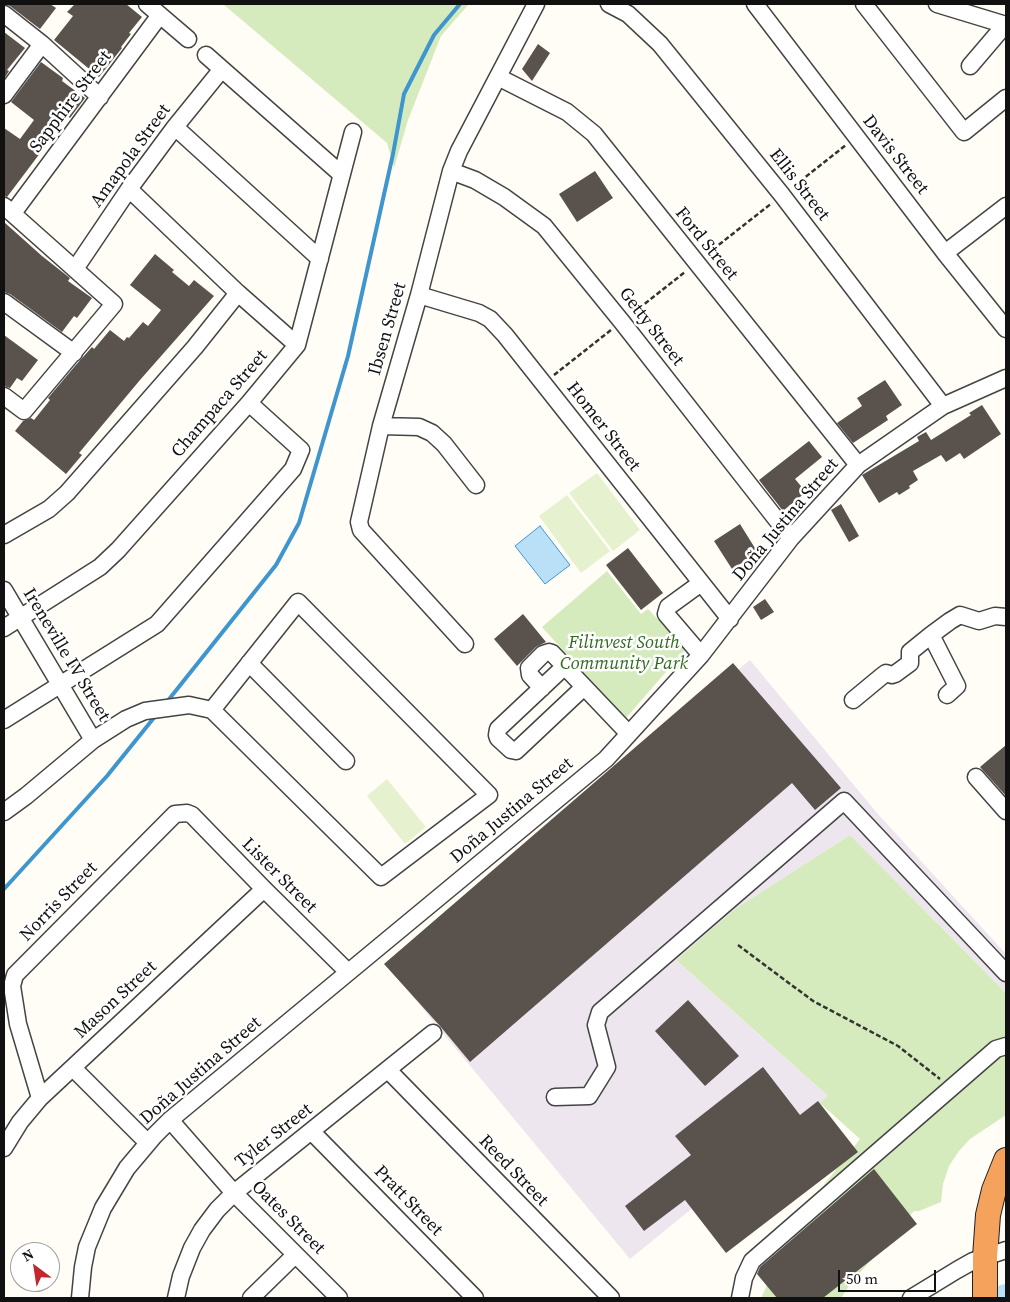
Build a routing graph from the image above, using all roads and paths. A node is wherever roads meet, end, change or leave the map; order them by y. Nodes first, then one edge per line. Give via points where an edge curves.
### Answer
1 (147, 4) edge
2 (536, 4) edge
3 (609, 4) edge
4 (755, 4) edge
5 (864, 4) edge
6 (937, 4) edge
7 (4, 14) edge
8 (160, 15) junction
9 (1005, 25) edge
10 (188, 39) dead end
11 (42, 44) junction
12 (206, 55) dead end
13 (970, 66) dead end
14 (222, 69) junction
15 (498, 77) junction
16 (4, 95) edge
17 (100, 97) junction
18 (1006, 98) edge
19 (175, 127) junction
20 (354, 132) dead end
21 (451, 171) junction
22 (342, 174) junction
23 (130, 189) junction
24 (1006, 206) edge
25 (8, 210) edge
26 (945, 253) junction
27 (320, 259) junction
28 (75, 269) junction
29 (238, 293) junction
30 (419, 295) junction
31 (4, 302) edge
32 (1006, 328) edge
33 (297, 345) junction
34 (74, 353) junction
35 (1006, 378) edge
36 (4, 396) edge
37 (249, 403) junction
38 (943, 406) junction
39 (381, 426) junction
40 (858, 465) junction
41 (476, 485) dead end
42 (4, 535) edge
43 (792, 538) junction
44 (701, 583) junction
45 (4, 590) edge
46 (20, 617) junction
47 (1006, 617) edge
48 (730, 619) junction
49 (4, 628) edge
50 (931, 636) junction
51 (465, 644) dead end
52 (701, 654) junction
53 (249, 663) junction
54 (564, 666) junction
55 (60, 685) junction
56 (584, 687) junction
57 (542, 688) junction
58 (947, 695) dead end
59 (853, 700) dead end
60 (212, 710) junction
61 (4, 720) edge
62 (629, 734) junction
63 (93, 740) junction
64 (346, 761) dead end
65 (976, 777) dead end
66 (1006, 811) edge
67 (4, 812) edge
68 (181, 812) joint
69 (264, 889) junction
70 (738, 945) dead end
71 (348, 972) junction
72 (1006, 973) edge
73 (434, 1033) dead end
74 (1006, 1046) edge
75 (73, 1068) junction
76 (388, 1070) junction
77 (952, 1088) junction
78 (555, 1097) dead end
79 (40, 1098) junction
80 (170, 1120) junction
81 (312, 1132) junction
82 (148, 1143) junction
83 (4, 1148) edge
84 (1006, 1160) edge
85 (234, 1193) junction
86 (295, 1255) junction
87 (992, 1260) edge
88 (80, 1298) edge
89 (176, 1298) edge
90 (251, 1298) edge
91 (339, 1298) edge
92 (475, 1298) edge
93 (611, 1298) edge
94 (740, 1298) edge
95 (911, 1298) edge
96 (985, 1298) edge

1 - 8 street
2 - 15 street, Ibsen Street
3 - 38 street, Ellis Street via 628,14 660,44 782,195
4 - 26 street, Davis Street
5 - 18 street via 964,132
6 - 9 street
7 - 11 street
8 - 10 street
8 - 17 street, Sapphire Street
9 - 13 street
11 - 16 street
11 - 17 street
12 - 14 street
14 - 19 street, Amapola Street
14 - 22 street
15 - 21 street, Ibsen Street
15 - 40 street, Ford Street via 567,112 594,134
17 - 25 street, Sapphire Street
19 - 23 street, Amapola Street
19 - 27 street
20 - 22 street, Champaca Street
21 - 30 street, Ibsen Street
21 - 43 street, Getty Street via 504,197 544,226
22 - 27 street, Champaca Street
23 - 28 street, Amapola Street
23 - 29 street
24 - 26 street
25 - 28 street
26 - 32 street, Davis Street
27 - 33 street, Champaca Street
28 - 34 street via 114,304
29 - 33 street
29 - 42 street via 66,494 49,509
30 - 39 street, Ibsen Street
30 - 44 street, Homer Street via 490,319
31 - 34 street
33 - 37 street, Champaca Street
34 - 36 street via 24,411
35 - 38 street, Doña Justina Street
37 - 46 street, Champaca Street via 118,550 100,566
37 - 55 street via 301,450 293,468 157,624
38 - 40 street, Doña Justina Street
39 - 41 street via 419,427 432,433
39 - 51 street, Ibsen Street via 359,526
40 - 43 street, Doña Justina Street
43 - 48 street, Doña Justina Street
44 - 48 street, Homer Street
44 - 52 street via 668,607 666,614
45 - 46 street, Ireneville IV Street
46 - 49 street, Champaca Street
46 - 55 street, Ireneville IV Street
47 - 50 street via 995,616 979,621 960,615
48 - 52 street, Doña Justina Street
50 - 58 street via 957,686
50 - 59 street via 910,652 910,664 895,674 886,673
52 - 62 street, Doña Justina Street
53 - 60 street
53 - 60 street via 298,602 489,795 381,876
53 - 64 street
54 - 56 street
54 - 57 street
54 - 57 street via 552,653 546,652 530,665 528,672
55 - 61 street
55 - 63 street, Ireneville IV Street
56 - 57 street via 519,749 510,750 498,738 497,732
56 - 62 street
60 - 63 street via 189,705 145,711
62 - 71 street, Doña Justina Street via 606,759
63 - 67 street
65 - 66 street
68 - 69 street, Lister Street via 192,815
68 - 79 street, Norris Street via 170,818 15,975 12,986 18,1024
69 - 71 street, Lister Street
69 - 75 street, Mason Street
70 - 77 path via 812,1001 898,1046
71 - 80 street, Doña Justina Street
72 - 78 street via 844,801 600,1012 596,1025 607,1067 589,1096
73 - 76 street, Tyler Street
74 - 77 street via 996,1049
75 - 79 street, Mason Street
75 - 82 street
76 - 81 street, Tyler Street
76 - 93 street, Reed Street
77 - 94 street via 752,1261
79 - 83 street, Mason Street
80 - 82 street, Doña Justina Street
80 - 85 street, Oates Street
81 - 85 street, Tyler Street
81 - 92 street, Pratt Street
82 - 88 street, Doña Justina Street via 127,1168 98,1221 83,1266
84 - 87 highway via 990,1202 986,1230
85 - 86 street, Oates Street
85 - 89 street, Tyler Street via 217,1210 197,1239 184,1267
86 - 90 street
86 - 91 street, Oates Street
87 - 95 street via 949,1274
87 - 96 highway

